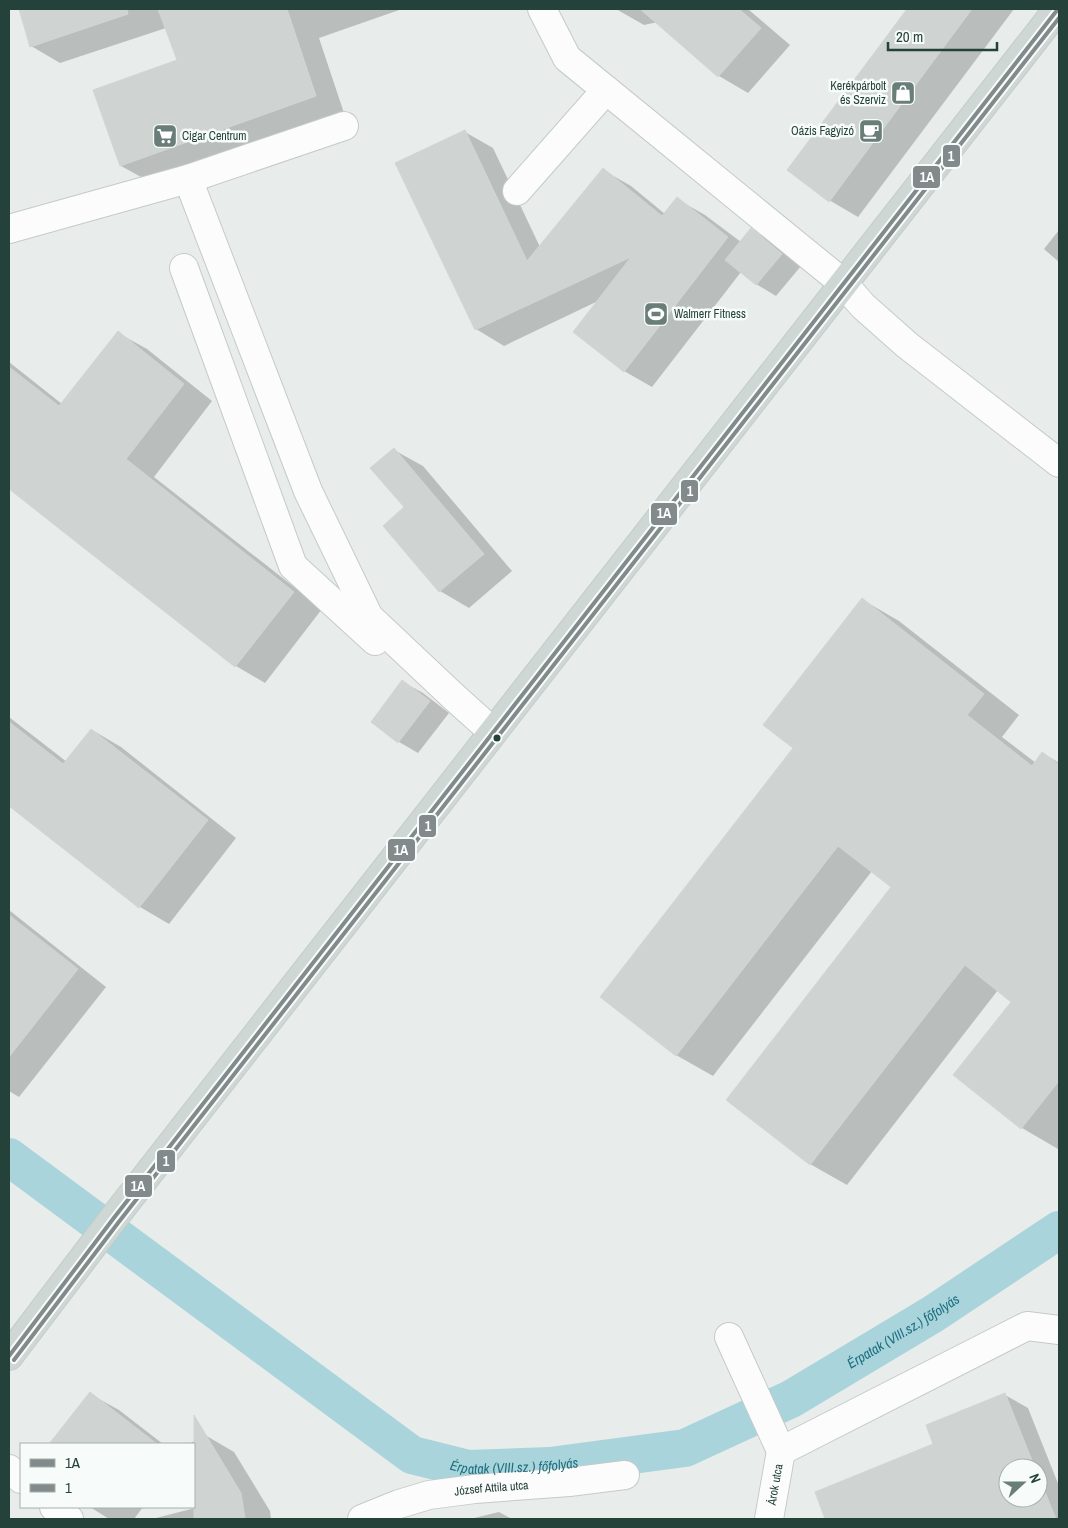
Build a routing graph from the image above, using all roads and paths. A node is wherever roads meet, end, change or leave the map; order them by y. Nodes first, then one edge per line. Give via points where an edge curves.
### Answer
1 (542, 9) edge
2 (1058, 9) edge
3 (606, 90) junction
4 (344, 126) dead end
5 (188, 178) junction
6 (517, 191) dead end
7 (9, 229) edge
8 (184, 268) dead end
9 (843, 283) junction
10 (1059, 463) edge
11 (454, 697) junction
12 (493, 732) junction
13 (1059, 1330) edge
14 (729, 1337) dead end
15 (9, 1356) edge
16 (781, 1451) junction
17 (9, 1469) edge
18 (625, 1475) dead end
19 (20, 1478) edge
20 (55, 1508) edge
21 (69, 1519) edge
22 (362, 1519) edge
23 (769, 1519) edge

1 - 3 street via 567,58
2 - 9 main road
3 - 6 street
3 - 9 street
4 - 5 street
5 - 7 street
5 - 11 street via 308,491 369,617
8 - 11 street via 293,566 426,689
9 - 10 street via 863,306 907,345
9 - 12 main road
11 - 12 street
12 - 15 main road
13 - 16 street via 1027,1326
14 - 16 street
16 - 23 street, Árok utca
17 - 19 street
18 - 22 street, József Attila utca via 429,1495
20 - 21 street

